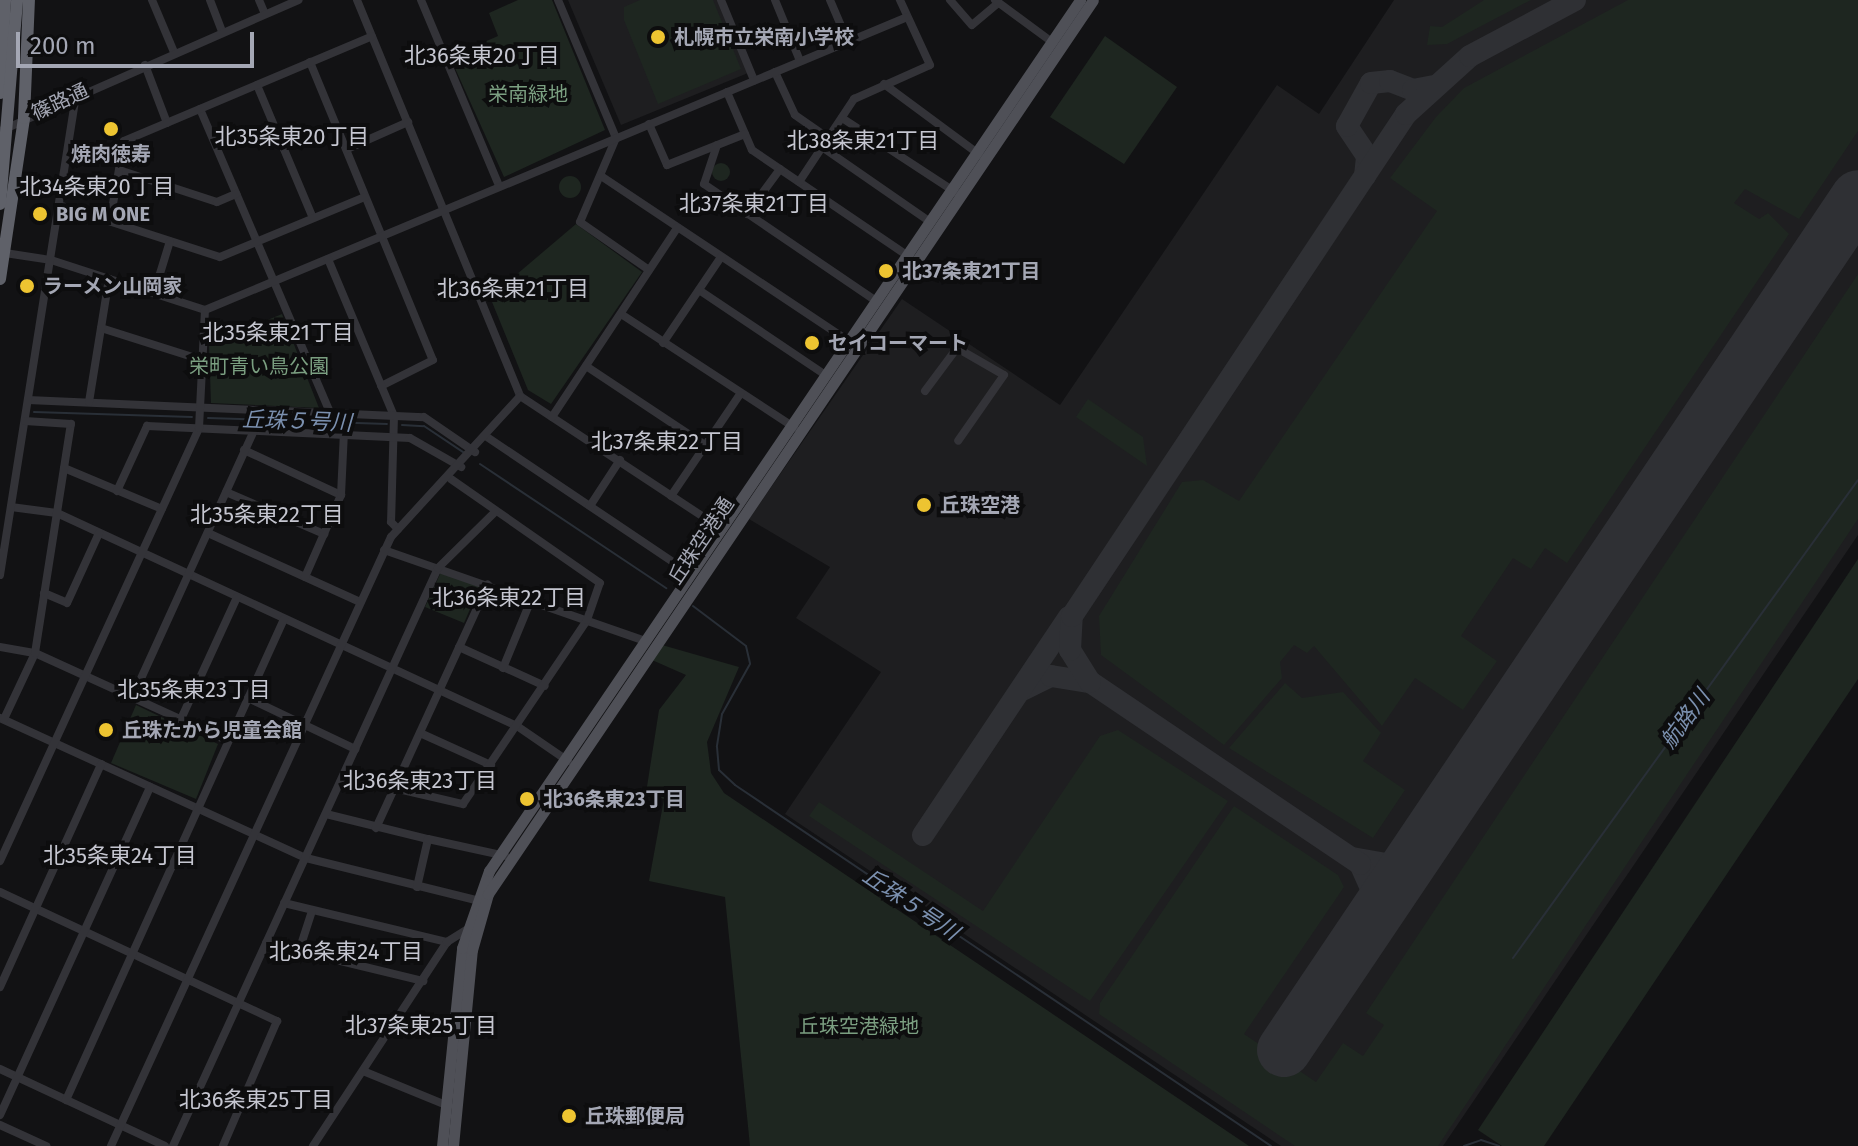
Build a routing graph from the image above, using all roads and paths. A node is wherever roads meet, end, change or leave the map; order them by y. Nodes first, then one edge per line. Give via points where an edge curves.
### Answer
1 (5, 0) edge
2 (17, 0) edge
3 (29, 0) edge
4 (152, 0) edge
5 (210, 0) edge
6 (259, 0) edge
7 (299, 0) edge
8 (357, 0) edge
9 (421, 0) edge
10 (558, 0) edge
11 (721, 0) edge
12 (775, 0) edge
13 (830, 0) edge
14 (900, 0) edge
15 (950, 0) edge
16 (1093, 0) edge
17 (1077, 1) edge
18 (996, 2) edge
19 (265, 14) junction
20 (907, 17) junction
21 (222, 32) junction
22 (372, 36) junction
23 (848, 42) junction
24 (1052, 42) junction
25 (174, 52) junction
26 (800, 61) junction
27 (310, 62) junction
28 (145, 65) junction
29 (775, 72) junction
30 (754, 80) junction
31 (884, 84) junction
32 (257, 85) junction
33 (727, 92) junction
34 (0, 93) edge
35 (76, 94) junction
36 (200, 109) junction
37 (24, 118) junction
38 (842, 118) junction
39 (408, 122) junction
40 (167, 123) junction
41 (649, 124) junction
42 (0, 131) edge
43 (745, 134) junction
44 (616, 138) junction
45 (828, 138) junction
46 (717, 145) junction
47 (822, 147) junction
48 (347, 149) junction
49 (980, 155) junction
50 (780, 169) junction
51 (119, 170) junction
52 (601, 176) junction
53 (799, 182) junction
54 (499, 186) junction
55 (955, 192) junction
56 (236, 194) junction
57 (365, 197) junction
58 (0, 204) edge
59 (59, 205) junction
60 (444, 211) junction
61 (747, 214) junction
62 (313, 218) junction
63 (110, 221) junction
64 (929, 221) junction
65 (677, 228) junction
66 (381, 237) junction
67 (170, 241) junction
68 (257, 242) junction
69 (5, 253) junction
70 (721, 257) junction
71 (910, 257) junction
72 (328, 259) junction
73 (51, 260) junction
74 (649, 270) junction
75 (0, 279) edge
76 (109, 279) junction
77 (273, 282) junction
78 (699, 290) junction
79 (154, 293) junction
80 (875, 300) junction
81 (205, 310) junction
82 (621, 314) junction
83 (101, 328) junction
84 (663, 343) junction
85 (851, 343) junction
86 (202, 360) junction
87 (586, 366) junction
88 (824, 374) junction
89 (381, 386) junction
90 (925, 391) dead end
91 (740, 394) junction
92 (520, 396) junction
93 (28, 400) junction
94 (89, 402) junction
95 (200, 407) junction
96 (330, 412) junction
97 (394, 416) junction
98 (552, 417) junction
99 (25, 421) junction
100 (199, 428) junction
101 (794, 428) junction
102 (254, 430) junction
103 (344, 432) junction
104 (393, 436) junction
105 (487, 437) junction
106 (958, 441) dead end
107 (705, 445) junction
108 (244, 450) junction
109 (475, 452) junction
110 (620, 460) junction
111 (461, 467) junction
112 (64, 468) junction
113 (451, 479) junction
114 (117, 491) junction
115 (226, 492) junction
116 (341, 495) junction
117 (671, 496) junction
118 (590, 506) junction
119 (11, 507) junction
120 (162, 509) junction
121 (495, 512) junction
122 (57, 513) junction
123 (398, 529) junction
124 (724, 530) junction
125 (99, 533) junction
126 (208, 533) junction
127 (324, 534) junction
128 (384, 550) junction
129 (142, 553) junction
130 (438, 568) junction
131 (688, 572) junction
132 (0, 575) edge
133 (189, 575) junction
134 (305, 577) junction
135 (488, 585) junction
136 (44, 593) junction
137 (237, 597) junction
138 (531, 600) junction
139 (360, 602) junction
140 (284, 619) junction
141 (587, 620) junction
142 (643, 640) junction
143 (341, 645) junction
144 (0, 647) edge
145 (459, 647) junction
146 (35, 653) junction
147 (392, 668) junction
148 (503, 668) junction
149 (86, 674) junction
150 (545, 686) junction
151 (440, 689) junction
152 (133, 696) junction
153 (248, 698) junction
154 (2, 718) edge
155 (181, 719) junction
156 (304, 725) junction
157 (517, 726) junction
158 (420, 733) junction
159 (228, 741) junction
160 (54, 743) junction
161 (355, 749) junction
162 (568, 761) junction
163 (101, 764) junction
164 (491, 765) junction
165 (150, 787) junction
166 (394, 788) junction
167 (197, 808) junction
168 (326, 814) junction
169 (376, 828) junction
170 (253, 834) junction
171 (428, 839) junction
172 (504, 856) junction
173 (306, 858) junction
174 (0, 861) edge
175 (417, 887) junction
176 (0, 892) edge
177 (480, 901) junction
178 (284, 903) junction
179 (36, 909) junction
180 (312, 911) junction
181 (472, 928) junction
182 (83, 931) junction
183 (447, 942) junction
184 (266, 943) junction
185 (299, 951) junction
186 (132, 953) junction
187 (188, 978) junction
188 (423, 981) junction
189 (0, 987) edge
190 (242, 1004) junction
191 (0, 1069) edge
192 (363, 1071) junction
193 (16, 1077) junction
194 (66, 1100) junction
195 (446, 1105) junction
196 (0, 1115) edge
197 (0, 1125) edge
198 (120, 1125) junction
199 (46, 1146) edge
200 (111, 1146) edge
201 (165, 1146) edge
202 (173, 1146) edge
203 (223, 1146) edge
204 (313, 1146) edge
205 (442, 1146) edge
206 (453, 1146) edge

1 - 34 highway
2 - 58 highway, bridge
3 - 37 highway
4 - 25 street
5 - 21 street
6 - 19 street
7 - 19 street, 篠路通
8 - 22 street
9 - 54 street
10 - 44 street
11 - 30 street
12 - 26 street
13 - 23 street
14 - 20 street
15 - 18 street via 972,25
16 - 49 main road, 丘珠空港通
17 - 24 main road, 丘珠空港通
18 - 24 street
19 - 21 street, 篠路通
20 - 23 street
20 - 31 street via 930,65
21 - 25 street, 篠路通
22 - 27 street
22 - 39 street
23 - 26 street
24 - 49 main road, 丘珠空港通
25 - 28 street, 篠路通
26 - 29 street
27 - 32 street
27 - 48 street
28 - 35 street, 篠路通
28 - 40 street
29 - 30 street
29 - 45 street via 795,115
30 - 33 street
31 - 38 street via 854,99
31 - 49 street
32 - 36 street
32 - 62 street
33 - 41 street
33 - 43 street
35 - 37 street, 篠路通
35 - 59 street
36 - 40 street
36 - 56 street
37 - 42 street, 篠路通
37 - 69 highway
38 - 45 street
38 - 55 street
39 - 48 street
39 - 60 street
40 - 51 street via 124,141
41 - 44 street
41 - 46 street via 667,165
43 - 46 street
43 - 50 street via 752,150
44 - 52 street
44 - 54 street
45 - 47 street
46 - 61 street via 704,184
47 - 53 street
47 - 64 street
48 - 57 street
49 - 55 main road, 丘珠空港通
50 - 53 street
50 - 61 street
51 - 56 street via 217,202
51 - 63 street
52 - 65 street
52 - 74 street via 580,222
53 - 71 street
54 - 60 street
55 - 64 main road, 丘珠空港通
55 - 71 main road, 丘珠空港通
56 - 68 street
57 - 62 street
57 - 66 street
59 - 63 street
59 - 73 street
60 - 66 street
60 - 92 street
61 - 80 street
62 - 68 street
63 - 67 street
64 - 71 main road, 丘珠空港通
65 - 70 street
65 - 74 street
66 - 72 street
66 - 89 street via 433,360
67 - 68 street via 220,257
67 - 79 street
68 - 77 street
69 - 73 street
69 - 75 highway
70 - 78 street
70 - 85 street
71 - 80 main road, 丘珠空港通
71 - 85 main road, 丘珠空港通
72 - 77 street
72 - 89 street
73 - 76 street
73 - 93 street
74 - 82 street
76 - 79 street
76 - 83 street
77 - 81 street
77 - 96 street
78 - 84 street
78 - 88 street
79 - 81 street
80 - 85 main road, 丘珠空港通
81 - 86 street
82 - 84 street
82 - 87 street
83 - 86 street
83 - 94 street
84 - 91 street
85 - 88 main road, 丘珠空港通
85 - 101 main road, 丘珠空港通
86 - 95 street
87 - 98 street
87 - 107 street
88 - 101 main road, 丘珠空港通
89 - 97 street
90 - 106 street via 957,348 1004,375
91 - 101 street
91 - 107 street
92 - 98 street
92 - 105 street
93 - 94 street
93 - 99 street
94 - 95 street
95 - 96 street
95 - 100 street
96 - 97 street
97 - 104 street
97 - 109 street via 424,417
98 - 110 street
99 - 112 street via 71,424
99 - 119 street
100 - 102 street
100 - 114 street via 147,426
100 - 120 street
101 - 124 main road, 丘珠空港通
102 - 103 street
102 - 108 street
103 - 104 street
103 - 116 street
104 - 111 street via 429,444
104 - 123 street via 391,522
105 - 109 street
105 - 118 street
107 - 117 street
108 - 115 street
108 - 116 street
109 - 111 street
110 - 117 street
110 - 118 street
111 - 113 street
112 - 114 street
112 - 122 street
113 - 121 street
113 - 123 street
114 - 120 street
115 - 126 street
115 - 127 street
116 - 127 street
117 - 124 street
118 - 131 street
119 - 122 street
119 - 132 street
120 - 129 street
121 - 130 street
121 - 141 street via 600,583
122 - 125 street
122 - 136 street
123 - 128 street
124 - 131 main road, 丘珠空港通
124 - 162 main road, 丘珠空港通
125 - 129 street
125 - 136 street via 67,603
126 - 133 street
126 - 134 street
127 - 134 street
128 - 130 street
128 - 139 street
129 - 133 street
129 - 149 street
130 - 135 street
130 - 147 street
131 - 142 main road, 丘珠空港通
133 - 137 street
133 - 152 street
134 - 139 street
135 - 138 street
135 - 145 street
136 - 146 street
137 - 140 street
137 - 155 street
138 - 141 street
138 - 148 street
139 - 143 street
140 - 143 street
140 - 153 street
141 - 142 street
141 - 150 street
142 - 162 main road, 丘珠空港通
143 - 147 street
143 - 156 street
144 - 146 street
145 - 148 street
145 - 151 street
146 - 149 street
146 - 154 street
147 - 151 street
147 - 161 street
148 - 150 street
149 - 152 street
149 - 160 street
150 - 157 street
151 - 157 street
151 - 158 street
152 - 155 street
153 - 156 street
153 - 159 street
154 - 160 street
155 - 159 street
156 - 161 street
156 - 170 street
157 - 162 street
157 - 164 street
158 - 164 street
158 - 166 street
159 - 167 street
160 - 163 street
160 - 174 street
161 - 168 street
162 - 172 main road, 丘珠空港通
163 - 165 street
163 - 179 street
164 - 166 street via 463,804
165 - 167 street
165 - 182 street
166 - 169 street
167 - 170 street
167 - 186 street
168 - 169 street
168 - 173 street
169 - 171 street
170 - 173 street
170 - 187 street
171 - 172 street
171 - 175 street
172 - 177 main road, 丘珠空港通
173 - 175 street
173 - 178 street
175 - 177 street
176 - 179 street
177 - 181 main road, 丘珠空港通
178 - 180 street
178 - 184 street
179 - 182 street
179 - 189 street
180 - 183 street
180 - 185 street
181 - 183 street
181 - 195 main road, 丘珠空港通
181 - 206 main road, 丘珠空港通
182 - 186 street
182 - 193 street
183 - 188 street
184 - 185 street
184 - 190 street
185 - 188 street
186 - 187 street
186 - 194 street
187 - 190 street
187 - 198 street
188 - 192 street
190 - 202 street
190 - 203 street via 277,1021
191 - 193 street
192 - 195 street
192 - 204 street
193 - 194 street
193 - 196 street
194 - 198 street
195 - 205 main road, 丘珠空港通
197 - 199 street
198 - 200 street
198 - 201 street

